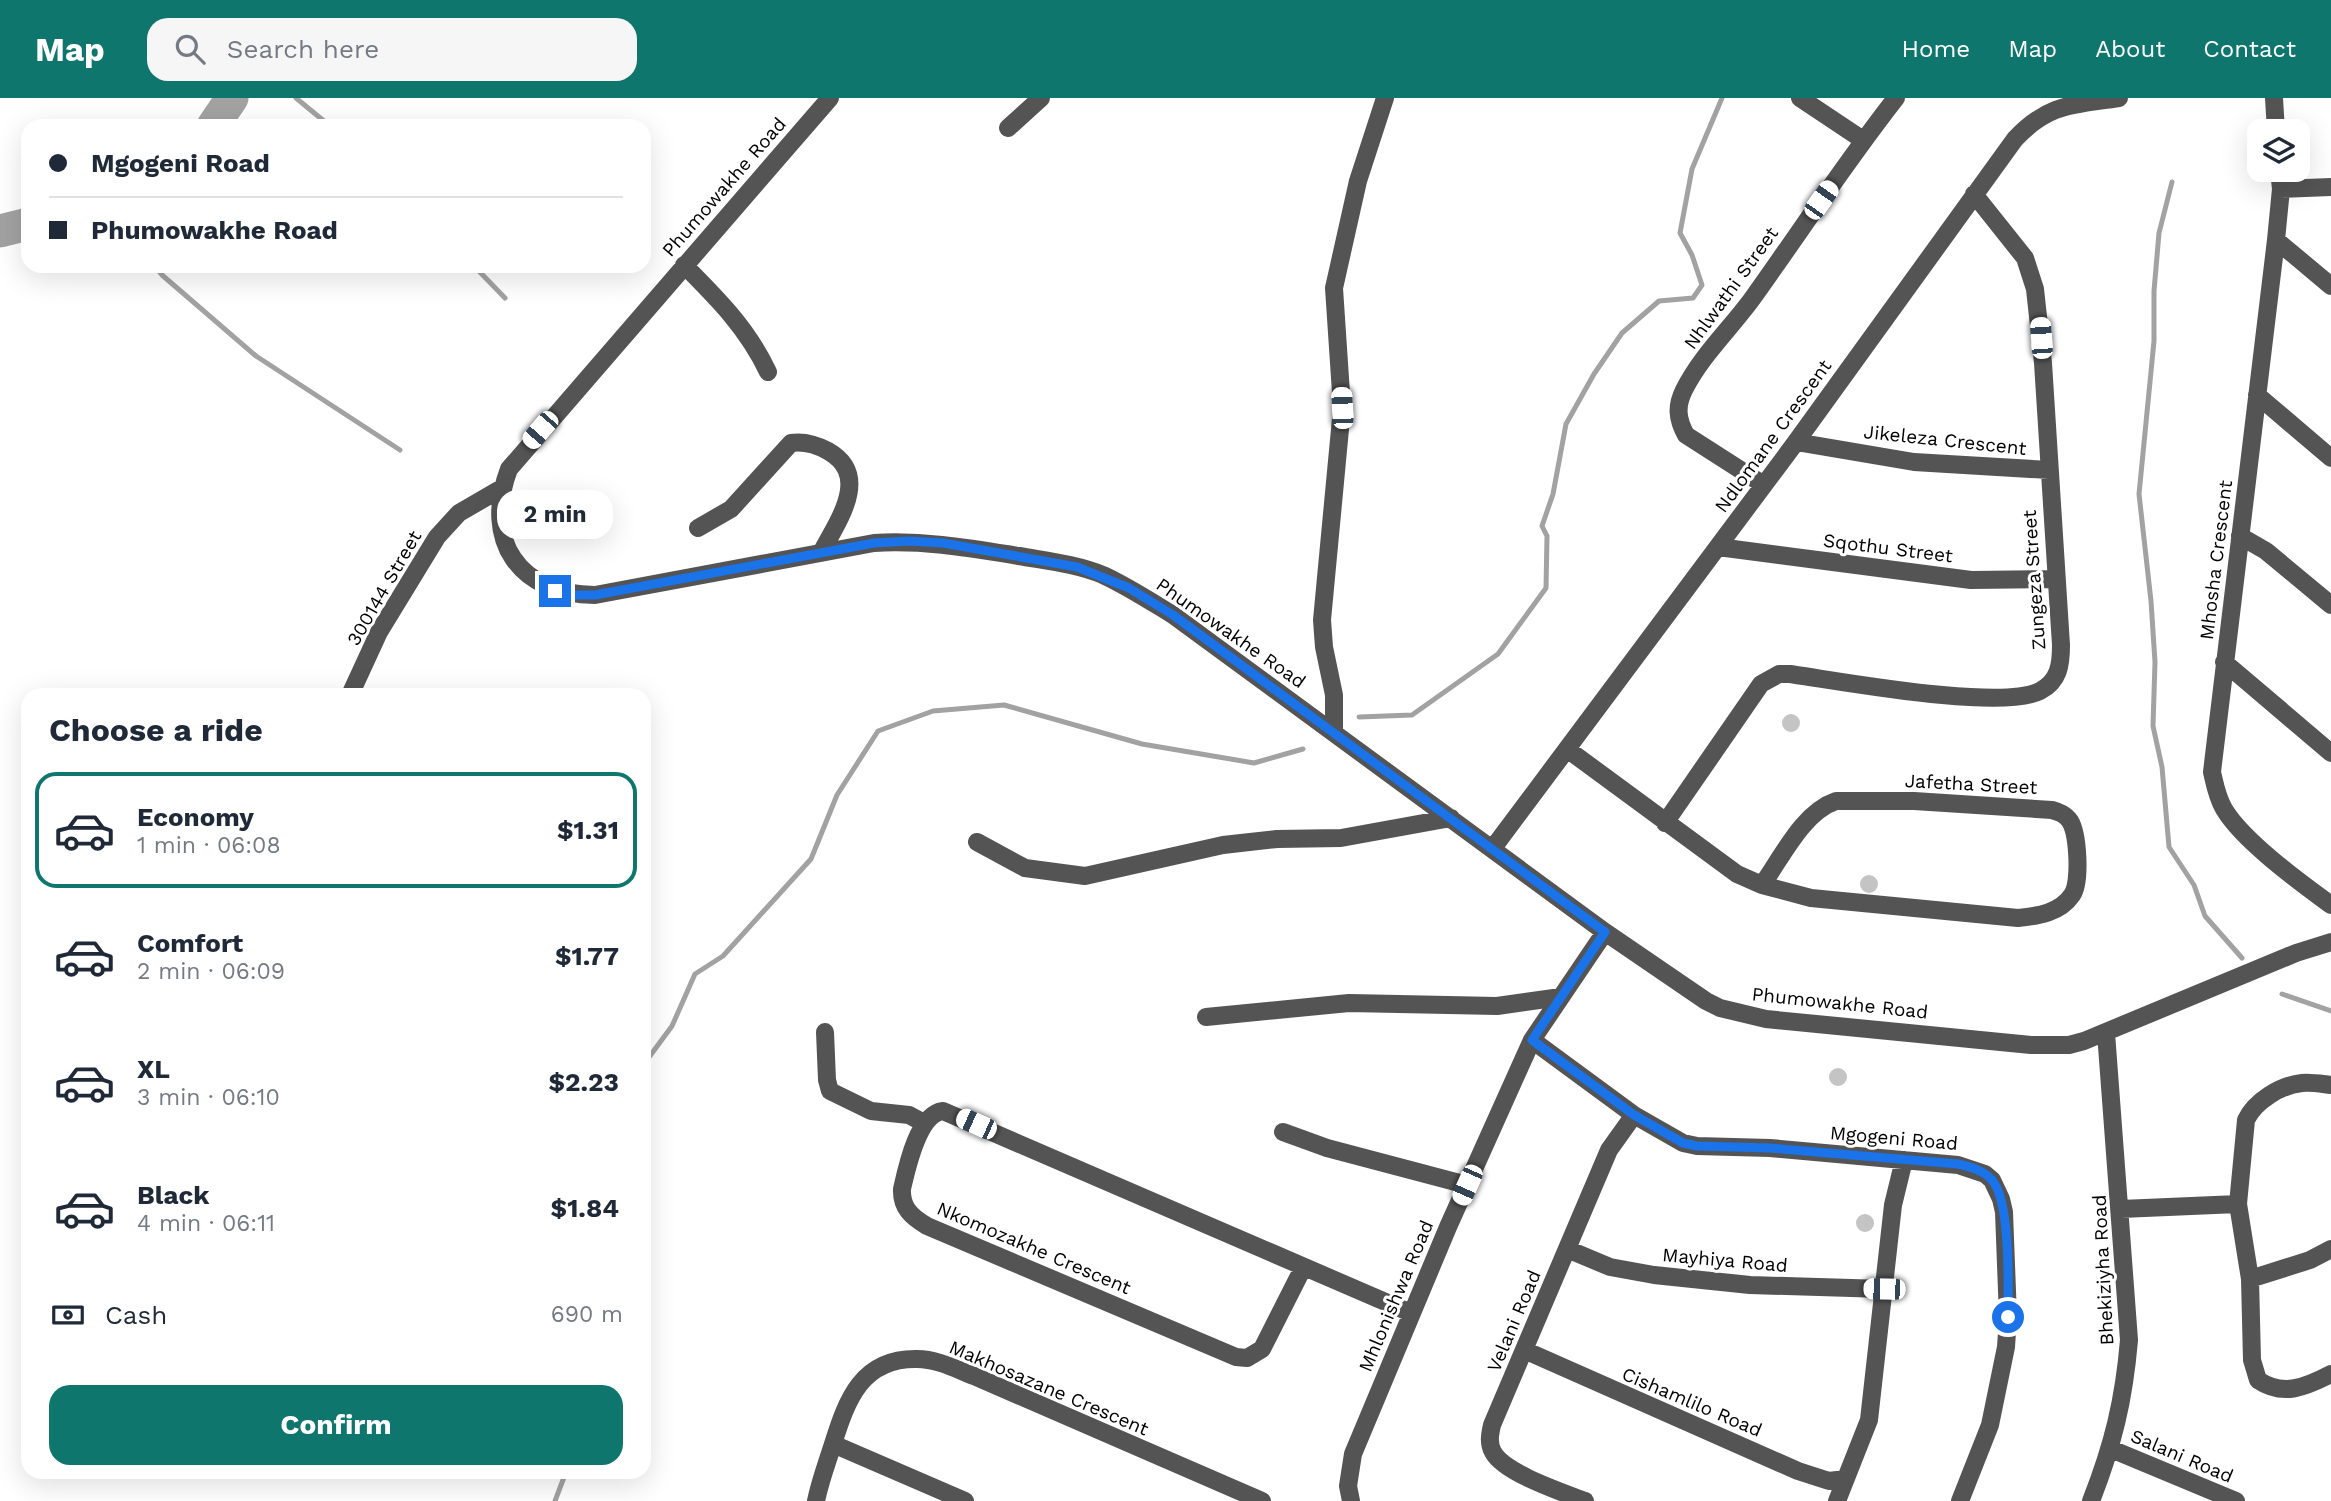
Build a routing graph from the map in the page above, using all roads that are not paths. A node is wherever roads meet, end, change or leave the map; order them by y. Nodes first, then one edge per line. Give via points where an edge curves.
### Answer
1 (830, 98) edge
2 (1041, 98) edge
3 (1384, 98) edge
4 (1800, 98) edge
5 (1896, 98) edge
6 (2119, 98) edge
7 (2274, 98) edge
8 (2275, 119) edge
9 (1008, 128) dead end
10 (1863, 140) junction
11 (2280, 182) edge
12 (2331, 187) edge
13 (2281, 189) junction
14 (1974, 194) junction
15 (2276, 240) junction
16 (684, 265) junction
17 (2331, 286) edge
18 (768, 372) dead end
19 (2257, 395) junction
20 (1796, 442) junction
21 (2331, 458) edge
22 (2049, 470) junction
23 (1764, 485) junction
24 (502, 488) junction
25 (698, 528) dead end
26 (2240, 536) junction
27 (1718, 547) junction
28 (821, 553) junction
29 (2055, 579) junction
30 (2331, 605) edge
31 (2224, 662) junction
32 (353, 688) edge
33 (1334, 733) junction
34 (1567, 749) junction
35 (2331, 753) edge
36 (1451, 818) junction
37 (1665, 823) junction
38 (976, 842) dead end
39 (1493, 848) junction
40 (1762, 885) junction
41 (2331, 905) edge
42 (1605, 932) junction
43 (2331, 942) edge
44 (1561, 996) junction
45 (1206, 1017) dead end
46 (825, 1032) dead end
47 (2106, 1033) junction
48 (1532, 1040) junction
49 (2331, 1085) edge
50 (1634, 1115) junction
51 (924, 1123) junction
52 (1283, 1132) dead end
53 (1904, 1160) junction
54 (1467, 1185) junction
55 (2238, 1203) junction
56 (2121, 1209) junction
57 (1567, 1249) junction
58 (2331, 1249) edge
59 (1303, 1268) junction
60 (2250, 1279) junction
61 (1884, 1289) junction
62 (1411, 1313) junction
63 (1524, 1350) junction
64 (2331, 1374) edge
65 (833, 1444) junction
66 (2111, 1448) junction
67 (1845, 1479) junction
68 (2228, 1500) edge
69 (816, 1501) edge
70 (965, 1501) edge
71 (1262, 1501) edge
72 (1351, 1501) edge
73 (1585, 1501) edge
74 (1837, 1501) edge
75 (1960, 1501) edge
76 (2091, 1501) edge

1 - 16 street, Phumowakhe Road
2 - 9 street
3 - 33 street via 1358,181 1334,288 1342,408 1322,620 1334,695
4 - 10 street
5 - 10 street, Nhlwathi Street
6 - 14 street, Ndlomane Crescent via 2063,107 2041,116 2015,139
7 - 8 street
10 - 23 street, Nhlwathi Street via 1695,371 1680,402 1679,424 1686,435
11 - 13 street, Mhosha Crescent
12 - 13 street
13 - 15 street, Mhosha Crescent
14 - 20 street, Ndlomane Crescent
14 - 22 street, Zungeza Street via 2031,271 2039,313
15 - 17 street
15 - 19 street, Mhosha Crescent
16 - 18 street via 737,320
16 - 24 street, Phumowakhe Road via 522,451
19 - 21 street
19 - 26 street, Mhosha Crescent
20 - 22 street, Jikeleza Crescent via 1914,462
20 - 23 street, Ndlomane Crescent
22 - 29 street, Zungeza Street
23 - 27 street, Ndlomane Crescent
24 - 28 street, Phumowakhe Road via 500,525 512,555 534,579 572,595 595,595
24 - 32 street, 300144 Street via 459,513 437,537 379,632
25 - 28 street via 731,509 784,449 801,442 837,457 850,475 849,496
26 - 30 street via 2266,551
26 - 31 street, Mhosha Crescent
27 - 29 street, Sqothu Street via 1971,580
27 - 34 street, Ndlomane Crescent
28 - 33 street, Phumowakhe Road via 874,543 943,543 1101,574 1173,615
29 - 37 street, Zungeza Street via 2061,666 2038,692 2003,699 1779,674 1761,684
31 - 35 street
31 - 41 street, Mhosha Crescent via 2212,752 2217,794 2238,827
33 - 36 street, Phumowakhe Road
34 - 37 street, Jafetha Street
34 - 39 street, Ndlomane Crescent
36 - 38 street via 1341,838 1223,845 1085,876 1025,868
36 - 39 street, Phumowakhe Road
37 - 40 street, Jafetha Street via 1737,874
39 - 42 street, Phumowakhe Road
40 - 40 street, Jafetha Street via 1808,821 1836,800 2052,810 2068,818 2075,832 2076,887 2066,902 2037,916 1841,902
42 - 44 street, Mhlonishwa Road
42 - 47 street, Phumowakhe Road via 1706,1001 1766,1019 2031,1045 2069,1045
43 - 47 street, Phumowakhe Road
44 - 45 street via 1497,1006 1349,1003
44 - 48 street, Mhlonishwa Road
46 - 51 street via 830,1091 871,1111 909,1115
47 - 56 street, Bhekiziyha Road
48 - 50 street, Mgogeni Road
48 - 54 street, Mhlonishwa Road
49 - 55 street via 2290,1085 2249,1113
50 - 53 street, Mgogeni Road via 1667,1136 1697,1146
50 - 57 street, Velani Road via 1609,1150
51 - 59 street via 935,1112 953,1114
51 - 59 street, Nkomozakhe Crescent via 901,1200 916,1219 1236,1357 1247,1358 1262,1349
52 - 54 street
53 - 61 street via 1893,1205
53 - 75 street, Mgogeni Road via 1978,1169 1997,1188 2004,1212 2006,1347 1990,1425
54 - 62 street, Mhlonishwa Road
55 - 56 street
55 - 60 street
56 - 66 street, Bhekiziyha Road via 2129,1340
57 - 61 street, Mayhiya Road via 1610,1266 1654,1275 1750,1285
57 - 63 street, Velani Road
58 - 60 street
59 - 62 street
60 - 64 street via 2252,1360 2258,1380 2278,1390 2293,1390
61 - 67 street via 1869,1420
62 - 72 street, Mhlonishwa Road via 1353,1454 1348,1486
63 - 67 street, Cishamlilo Road via 1798,1471 1829,1481
63 - 73 street, Velani Road via 1492,1425 1493,1454 1514,1469
65 - 69 street, Makhosazane Crescent
65 - 70 street
65 - 71 street, Makhosazane Crescent via 847,1401 870,1373 919,1359 974,1376
66 - 68 street, Salani Road
66 - 76 street, Bhekiziyha Road
67 - 74 street

